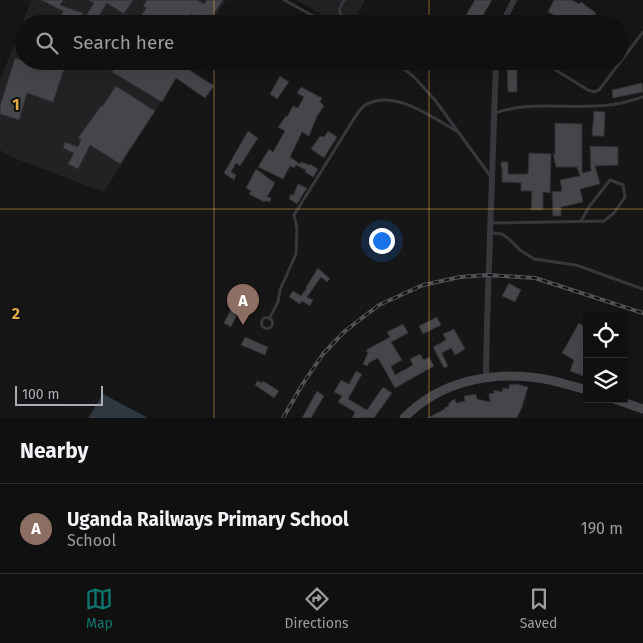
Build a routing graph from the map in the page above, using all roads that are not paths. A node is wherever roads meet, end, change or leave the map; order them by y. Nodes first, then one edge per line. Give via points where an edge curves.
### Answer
1 (284, 0) edge
2 (344, 0) edge
3 (514, 0) edge
4 (312, 15) edge
5 (341, 15) edge
6 (506, 15) edge
7 (643, 32) edge
8 (628, 52) edge
9 (405, 70) edge
10 (496, 70) edge
11 (556, 70) edge
12 (614, 70) edge
13 (643, 97) edge
14 (494, 114) junction
15 (458, 132) junction
16 (492, 179) junction
17 (581, 222) junction
18 (490, 224) junction
19 (490, 233) junction
20 (643, 289) edge
21 (269, 319) dead end
22 (486, 376) junction
23 (583, 389) edge
24 (626, 403) edge
25 (643, 409) edge
26 (404, 418) edge

1 - 4 lane
2 - 5 lane via 339,8
3 - 6 street
7 - 8 lane
9 - 15 lane via 436,100
10 - 14 street
11 - 12 lane via 594,92
13 - 14 lane via 610,105 541,106 507,109
14 - 16 street
15 - 16 lane
15 - 21 lane via 414,107 391,100 364,106 294,215 296,254
16 - 18 street
17 - 17 lane via 604,221 614,213 625,197 623,184 610,180
17 - 18 lane
18 - 19 street
19 - 20 lane via 502,234 534,260 576,265
19 - 22 street
22 - 23 street via 538,378
22 - 26 street via 435,393
24 - 25 street

